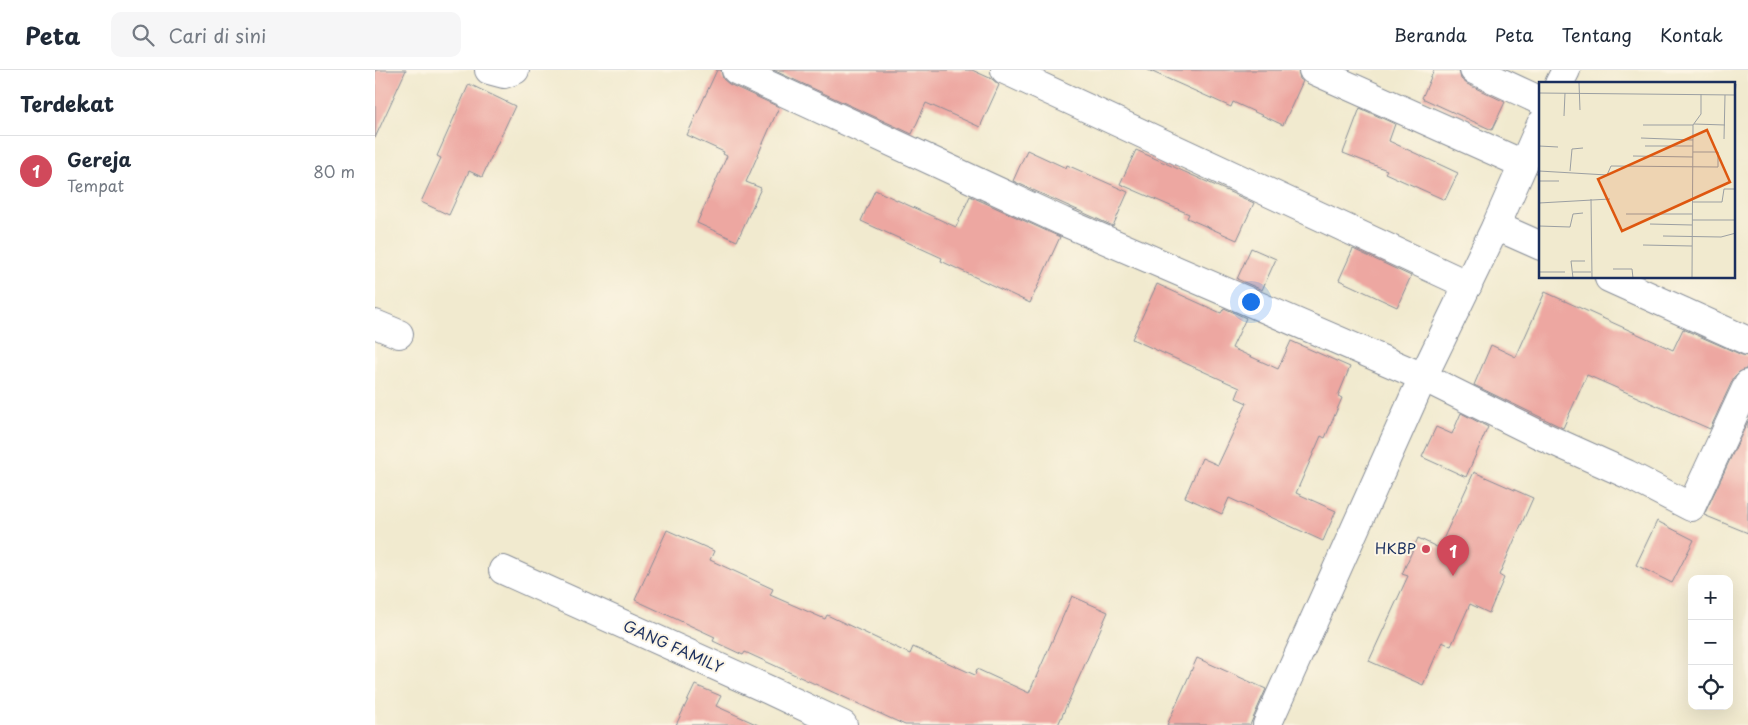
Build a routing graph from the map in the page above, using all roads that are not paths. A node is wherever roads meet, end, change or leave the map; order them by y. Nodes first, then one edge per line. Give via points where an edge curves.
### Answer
1 (489, 70) edge
2 (515, 70) edge
3 (736, 70) edge
4 (1005, 70) edge
5 (1313, 70) edge
6 (1474, 70) edge
7 (1566, 70) edge
8 (1560, 82) edge
9 (1539, 100) edge
10 (1539, 128) edge
11 (1523, 164) junction
12 (1496, 226) junction
13 (1539, 245) edge
14 (1611, 279) edge
15 (1467, 285) junction
16 (1748, 342) edge
17 (1423, 377) junction
18 (1748, 384) edge
19 (503, 570) dead end
20 (843, 725) edge
21 (1267, 725) edge

1 - 2 street via 505,74
3 - 17 street via 1062,221
4 - 15 street
5 - 11 street
6 - 9 street
7 - 8 street
10 - 11 street
11 - 12 street
12 - 13 street
12 - 15 street
14 - 16 street
15 - 17 street
17 - 18 street via 1691,506
17 - 21 street
19 - 20 street, GANG FAMILY

